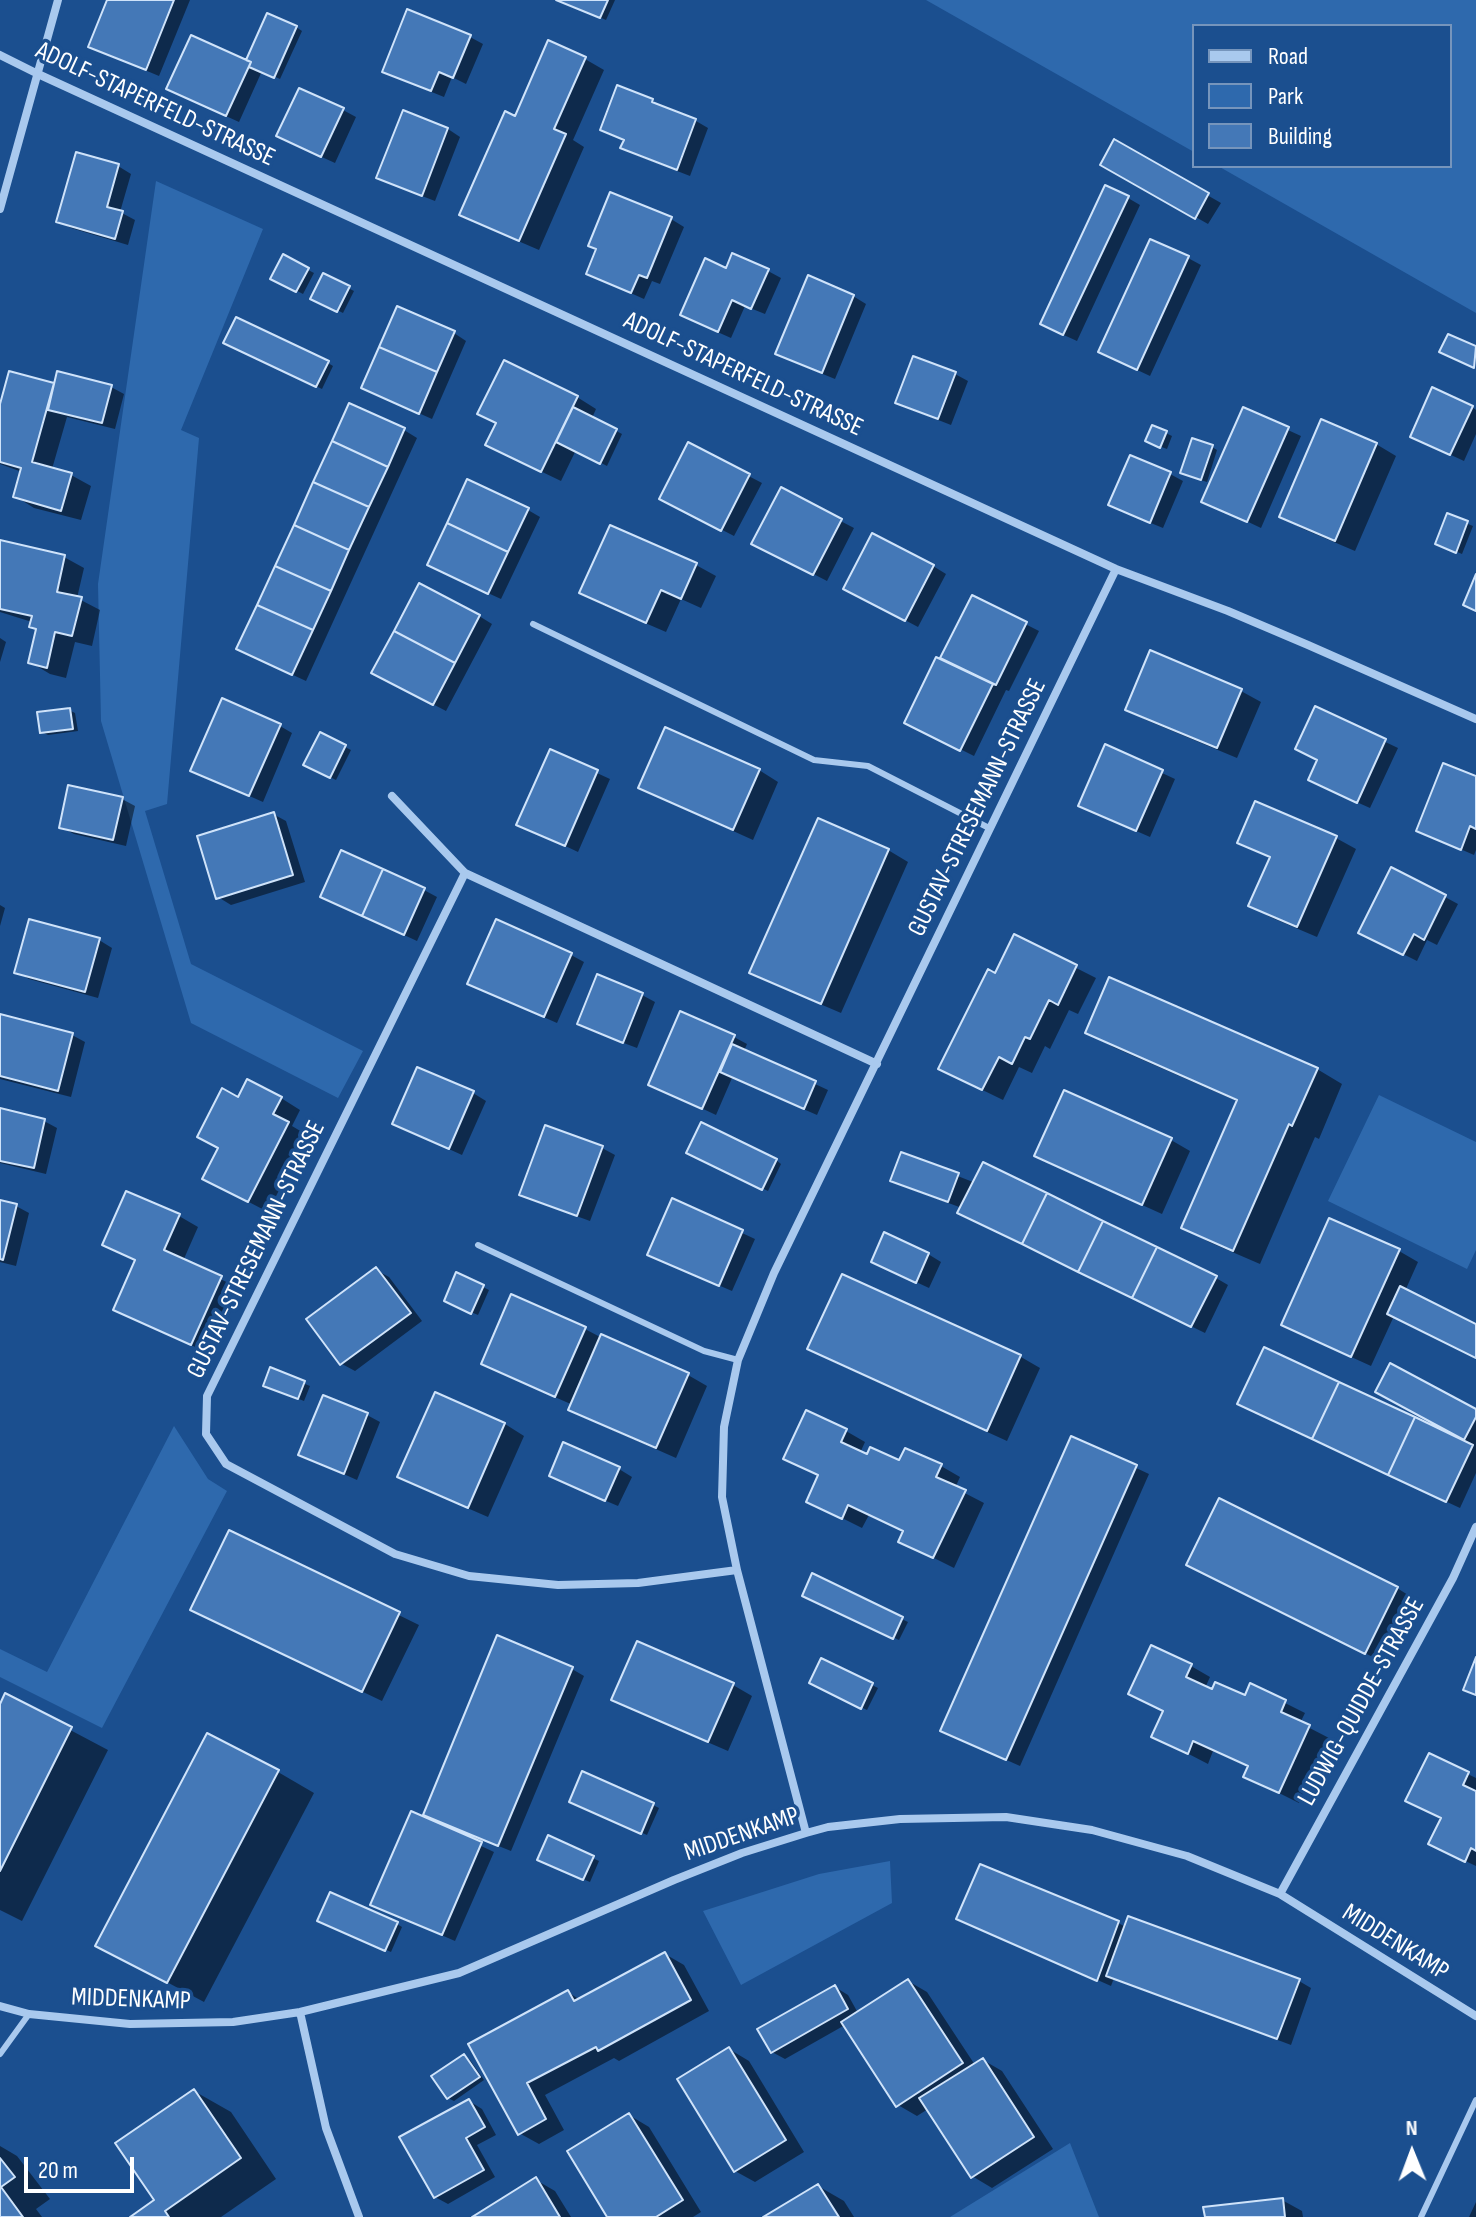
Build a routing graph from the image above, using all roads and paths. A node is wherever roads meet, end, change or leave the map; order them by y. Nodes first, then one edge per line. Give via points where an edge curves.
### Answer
1 (58, 0) edge
2 (0, 55) edge
3 (38, 74) junction
4 (0, 209) edge
5 (1116, 569) junction
6 (533, 624) dead end
7 (1476, 719) edge
8 (392, 796) dead end
9 (989, 828) junction
10 (465, 873) junction
11 (877, 1064) junction
12 (478, 1245) dead end
13 (738, 1360) junction
14 (1476, 1527) edge
15 (737, 1570) junction
16 (806, 1833) junction
17 (1280, 1894) junction
18 (0, 2006) edge
19 (300, 2012) junction
20 (29, 2014) junction
21 (1476, 2016) edge
22 (0, 2054) edge
23 (1476, 2100) edge
24 (359, 2217) edge
25 (1421, 2217) edge

1 - 3 street
2 - 3 street, ADOLF-STAPERFELD-STRASSE
3 - 4 street
3 - 5 street, ADOLF-STAPERFELD-STRASSE
5 - 7 street, ADOLF-STAPERFELD-STRASSE via 1295,639
5 - 9 street, GUSTAV-STRESEMANN-STRASSE
6 - 9 lane via 814,760 868,766
8 - 10 street
9 - 11 street, GUSTAV-STRESEMANN-STRASSE
10 - 11 street
10 - 15 street, GUSTAV-STRESEMANN-STRASSE via 207,1396 206,1434 226,1464 395,1554 469,1576 558,1585 638,1583
11 - 13 street, GUSTAV-STRESEMANN-STRASSE via 774,1273
12 - 13 lane via 704,1351
13 - 15 street, GUSTAV-STRESEMANN-STRASSE via 724,1427 722,1497
14 - 17 street, LUDWIG-QUIDDE-STRASSE
15 - 16 street, GUSTAV-STRESEMANN-STRASSE
16 - 17 street, MIDDENKAMP via 900,1819 1006,1817 1092,1830 1187,1856
16 - 19 street, MIDDENKAMP via 674,1880 459,1973
17 - 21 street, MIDDENKAMP
18 - 20 street, MIDDENKAMP
19 - 20 street, MIDDENKAMP via 233,2022 130,2024
19 - 24 street via 326,2128
20 - 22 lane
23 - 25 lane

